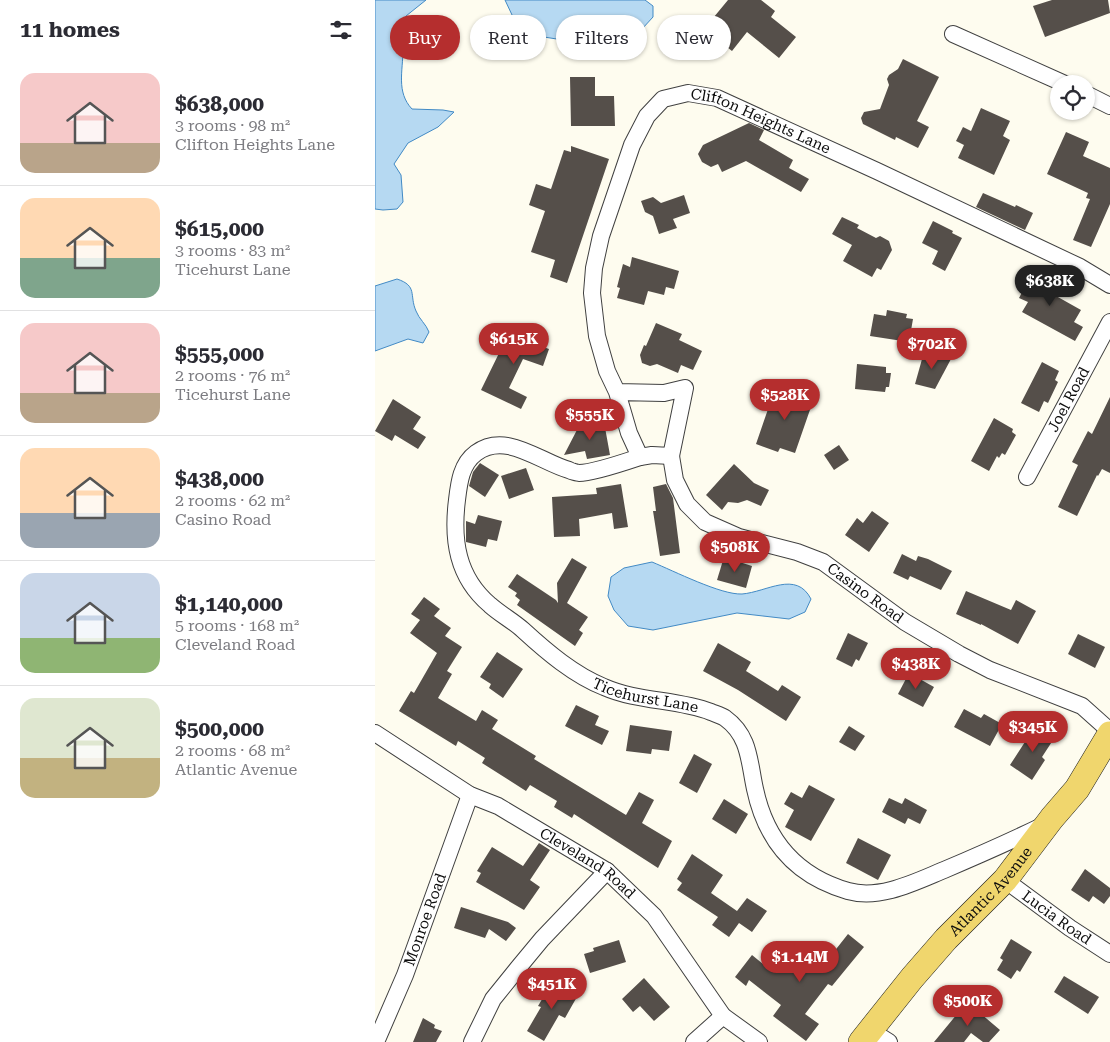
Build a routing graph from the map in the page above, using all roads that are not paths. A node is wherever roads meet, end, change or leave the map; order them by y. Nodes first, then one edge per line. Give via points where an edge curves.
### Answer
1 (953, 34) dead end
2 (1050, 77) edge
3 (1095, 98) edge
4 (1110, 106) edge
5 (1110, 285) edge
6 (1110, 322) edge
7 (617, 392) junction
8 (671, 456) junction
9 (640, 457) junction
10 (1027, 477) dead end
11 (1110, 732) edge
12 (375, 733) edge
13 (470, 795) junction
14 (1048, 824) junction
15 (607, 871) junction
16 (1005, 880) junction
17 (1110, 954) edge
18 (723, 1016) junction
19 (873, 1038) edge
20 (376, 1042) edge
21 (472, 1042) edge
22 (694, 1042) edge
23 (759, 1042) edge

1 - 2 street
3 - 4 street
5 - 7 street, Clifton Heights Lane via 1080,267 717,98 688,93 663,99 647,116 632,146 601,236 592,293 597,336
6 - 10 street, Joel Road
7 - 8 street, Casino Road via 664,393 685,388
7 - 9 street
8 - 9 street
8 - 11 street, Casino Road via 675,480 687,504 705,522 739,537 823,562 905,622 959,654 990,670 1081,706
9 - 14 street, Ticehurst Lane via 578,473 510,446 491,445 475,454 464,466 459,484 455,541 473,586 489,605 515,622 570,668 604,687 642,698 701,708 725,718 743,737 760,808 770,834 787,856 811,875 849,891 872,893 904,886
11 - 14 main road, Atlantic Avenue via 1077,789
12 - 13 street, Cleveland Road
13 - 15 street, Cleveland Road via 499,806
13 - 20 street, Monroe Road via 408,966
14 - 16 main road, Atlantic Avenue
15 - 18 street, Cleveland Road via 654,916
15 - 21 street via 541,940 493,999
16 - 17 street, Lucia Road
16 - 19 main road, Atlantic Avenue via 946,939
18 - 22 street
18 - 23 street, Cleveland Road

